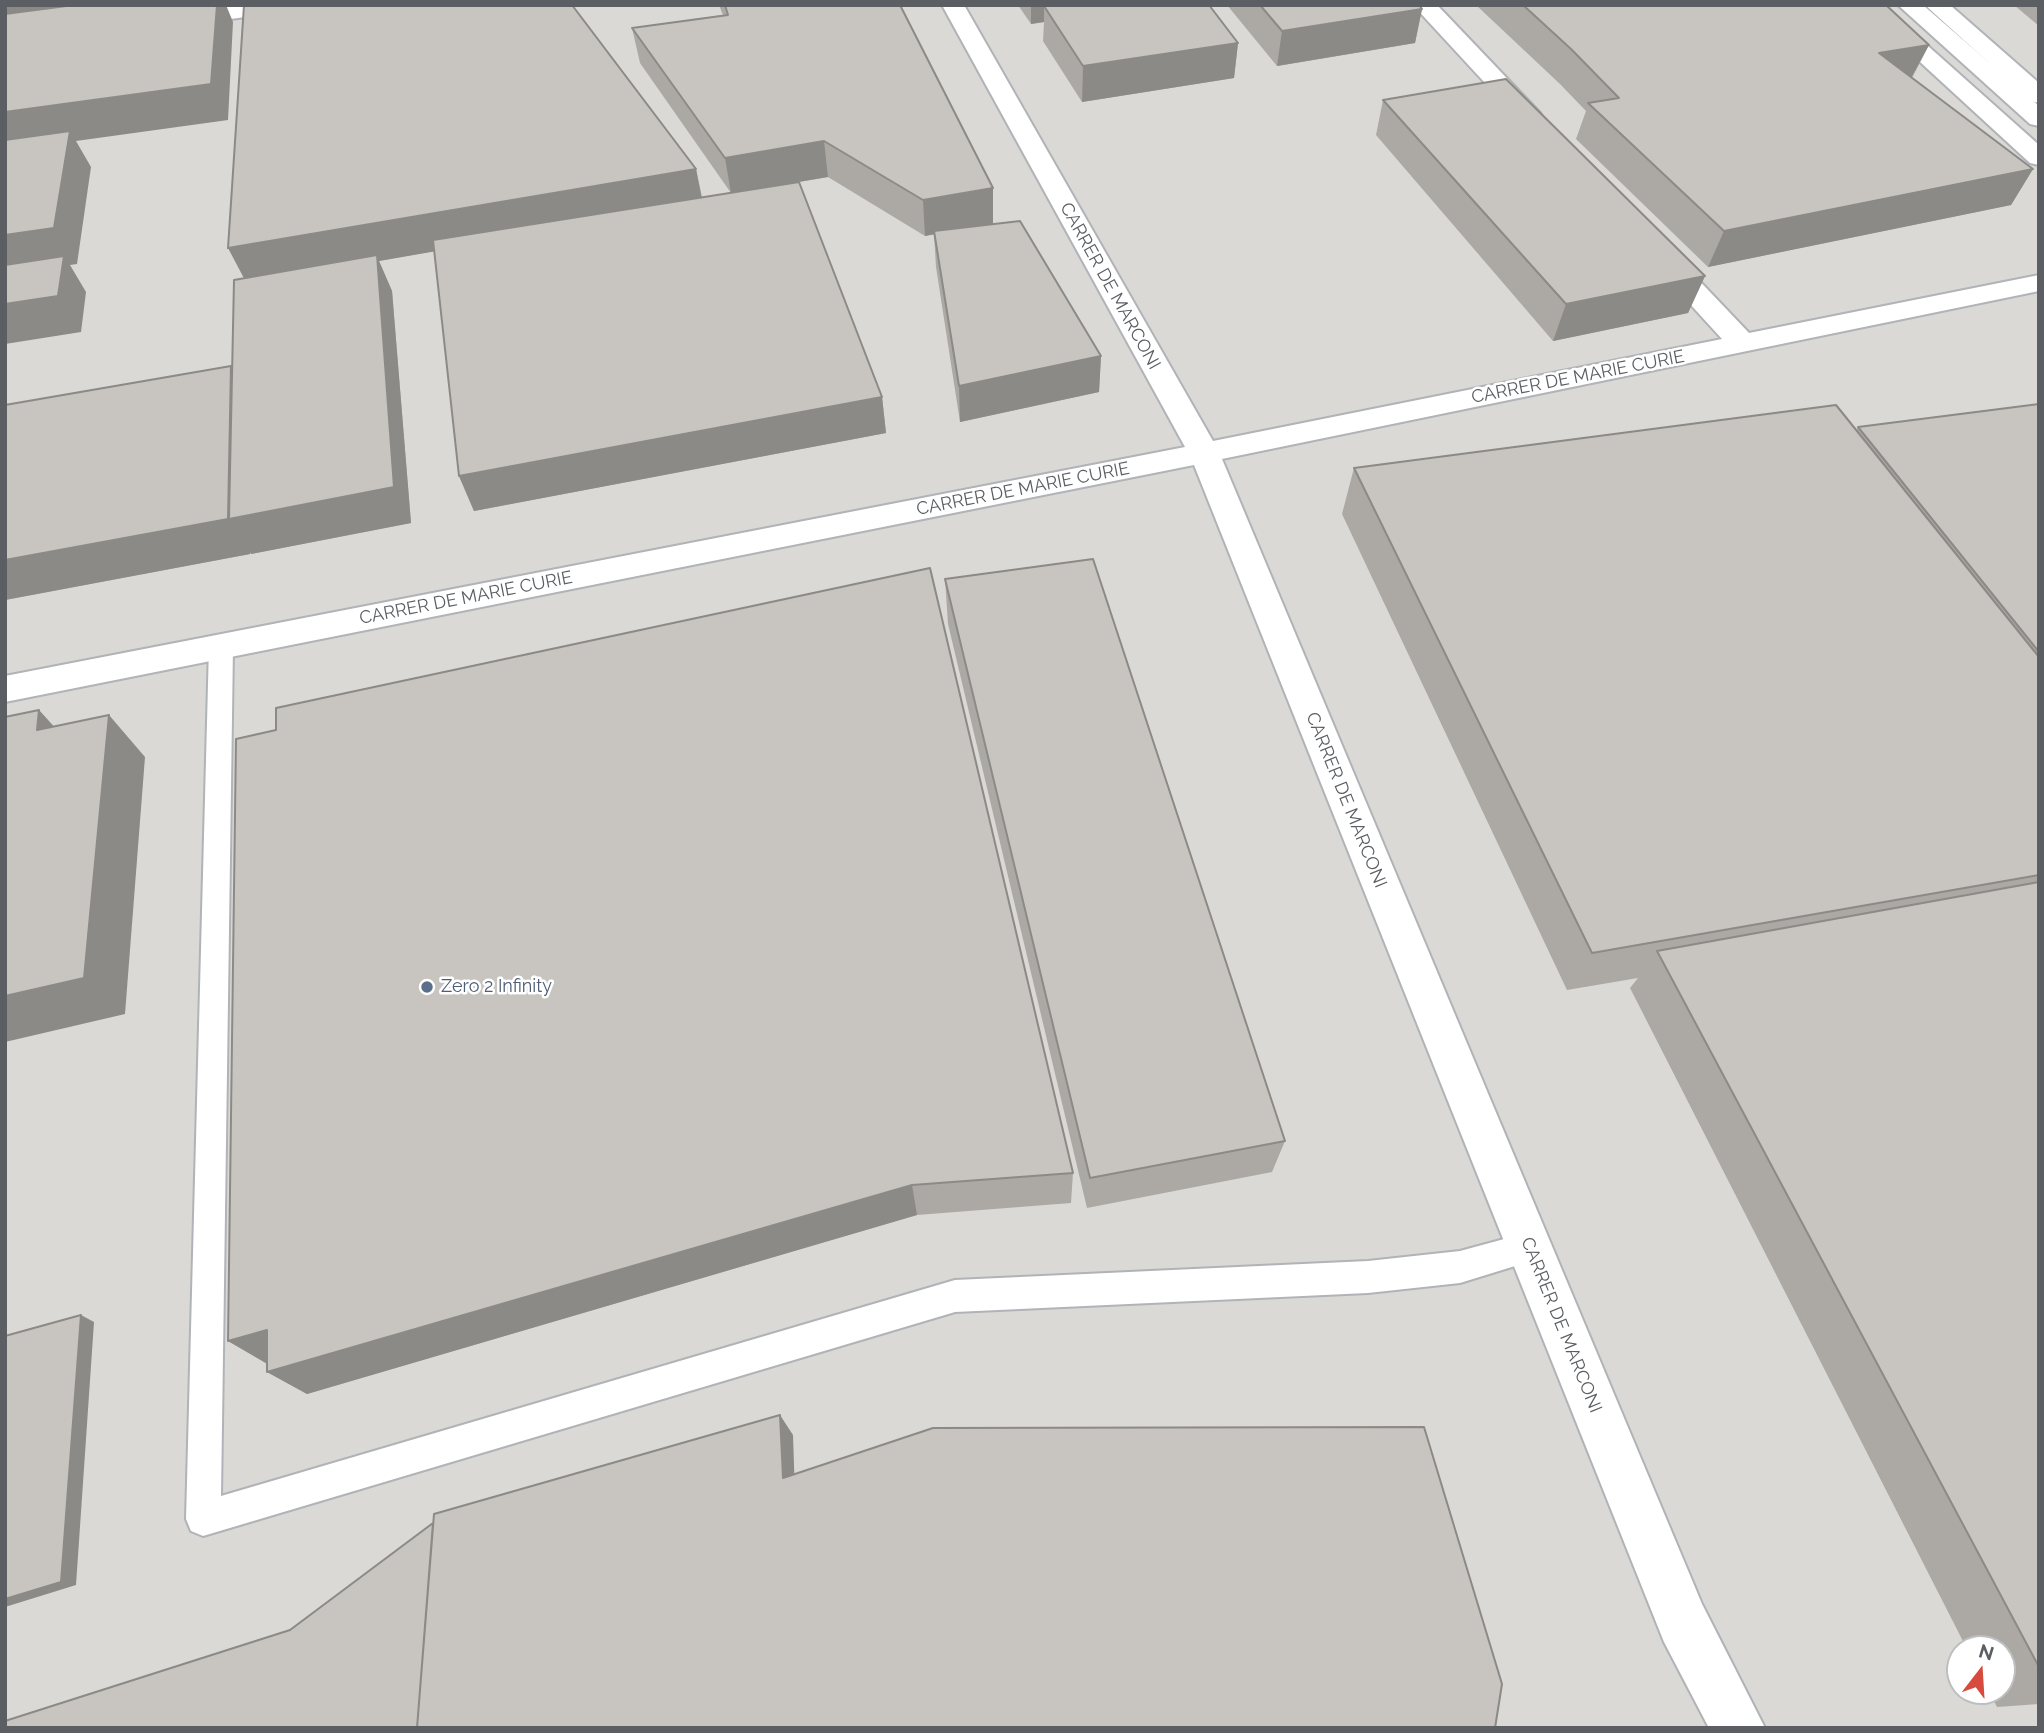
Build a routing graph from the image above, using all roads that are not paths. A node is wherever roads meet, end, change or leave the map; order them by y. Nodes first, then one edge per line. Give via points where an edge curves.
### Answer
1 (284, 5) edge
2 (953, 5) edge
3 (1424, 5) edge
4 (1869, 5) edge
5 (1909, 5) edge
6 (1936, 5) edge
7 (151, 22) edge
8 (2039, 96) edge
9 (2039, 119) edge
10 (1546, 135) edge
11 (2039, 158) edge
12 (1649, 244) edge
13 (2039, 283) edge
14 (1743, 344) junction
15 (1204, 453) junction
16 (221, 646) junction
17 (5, 689) edge
18 (1530, 1247) junction
19 (1683, 1623) junction
20 (1710, 1728) edge
21 (1738, 1728) edge

1 - 7 street
2 - 15 street, CARRER DE MARCONI
3 - 10 street
4 - 11 street
5 - 9 street
6 - 8 street
12 - 14 street
13 - 14 street, CARRER DE MARIE CURIE
14 - 15 street, CARRER DE MARIE CURIE
15 - 16 street, CARRER DE MARIE CURIE
15 - 18 street, CARRER DE MARCONI
16 - 17 street, CARRER DE MARIE CURIE
16 - 18 lane via 203,1519 955,1296 1368,1277 1460,1267
18 - 19 street, CARRER DE MARCONI
19 - 20 street, CARRER DE MARCONI
19 - 21 street, CARRER DE MARCONI

